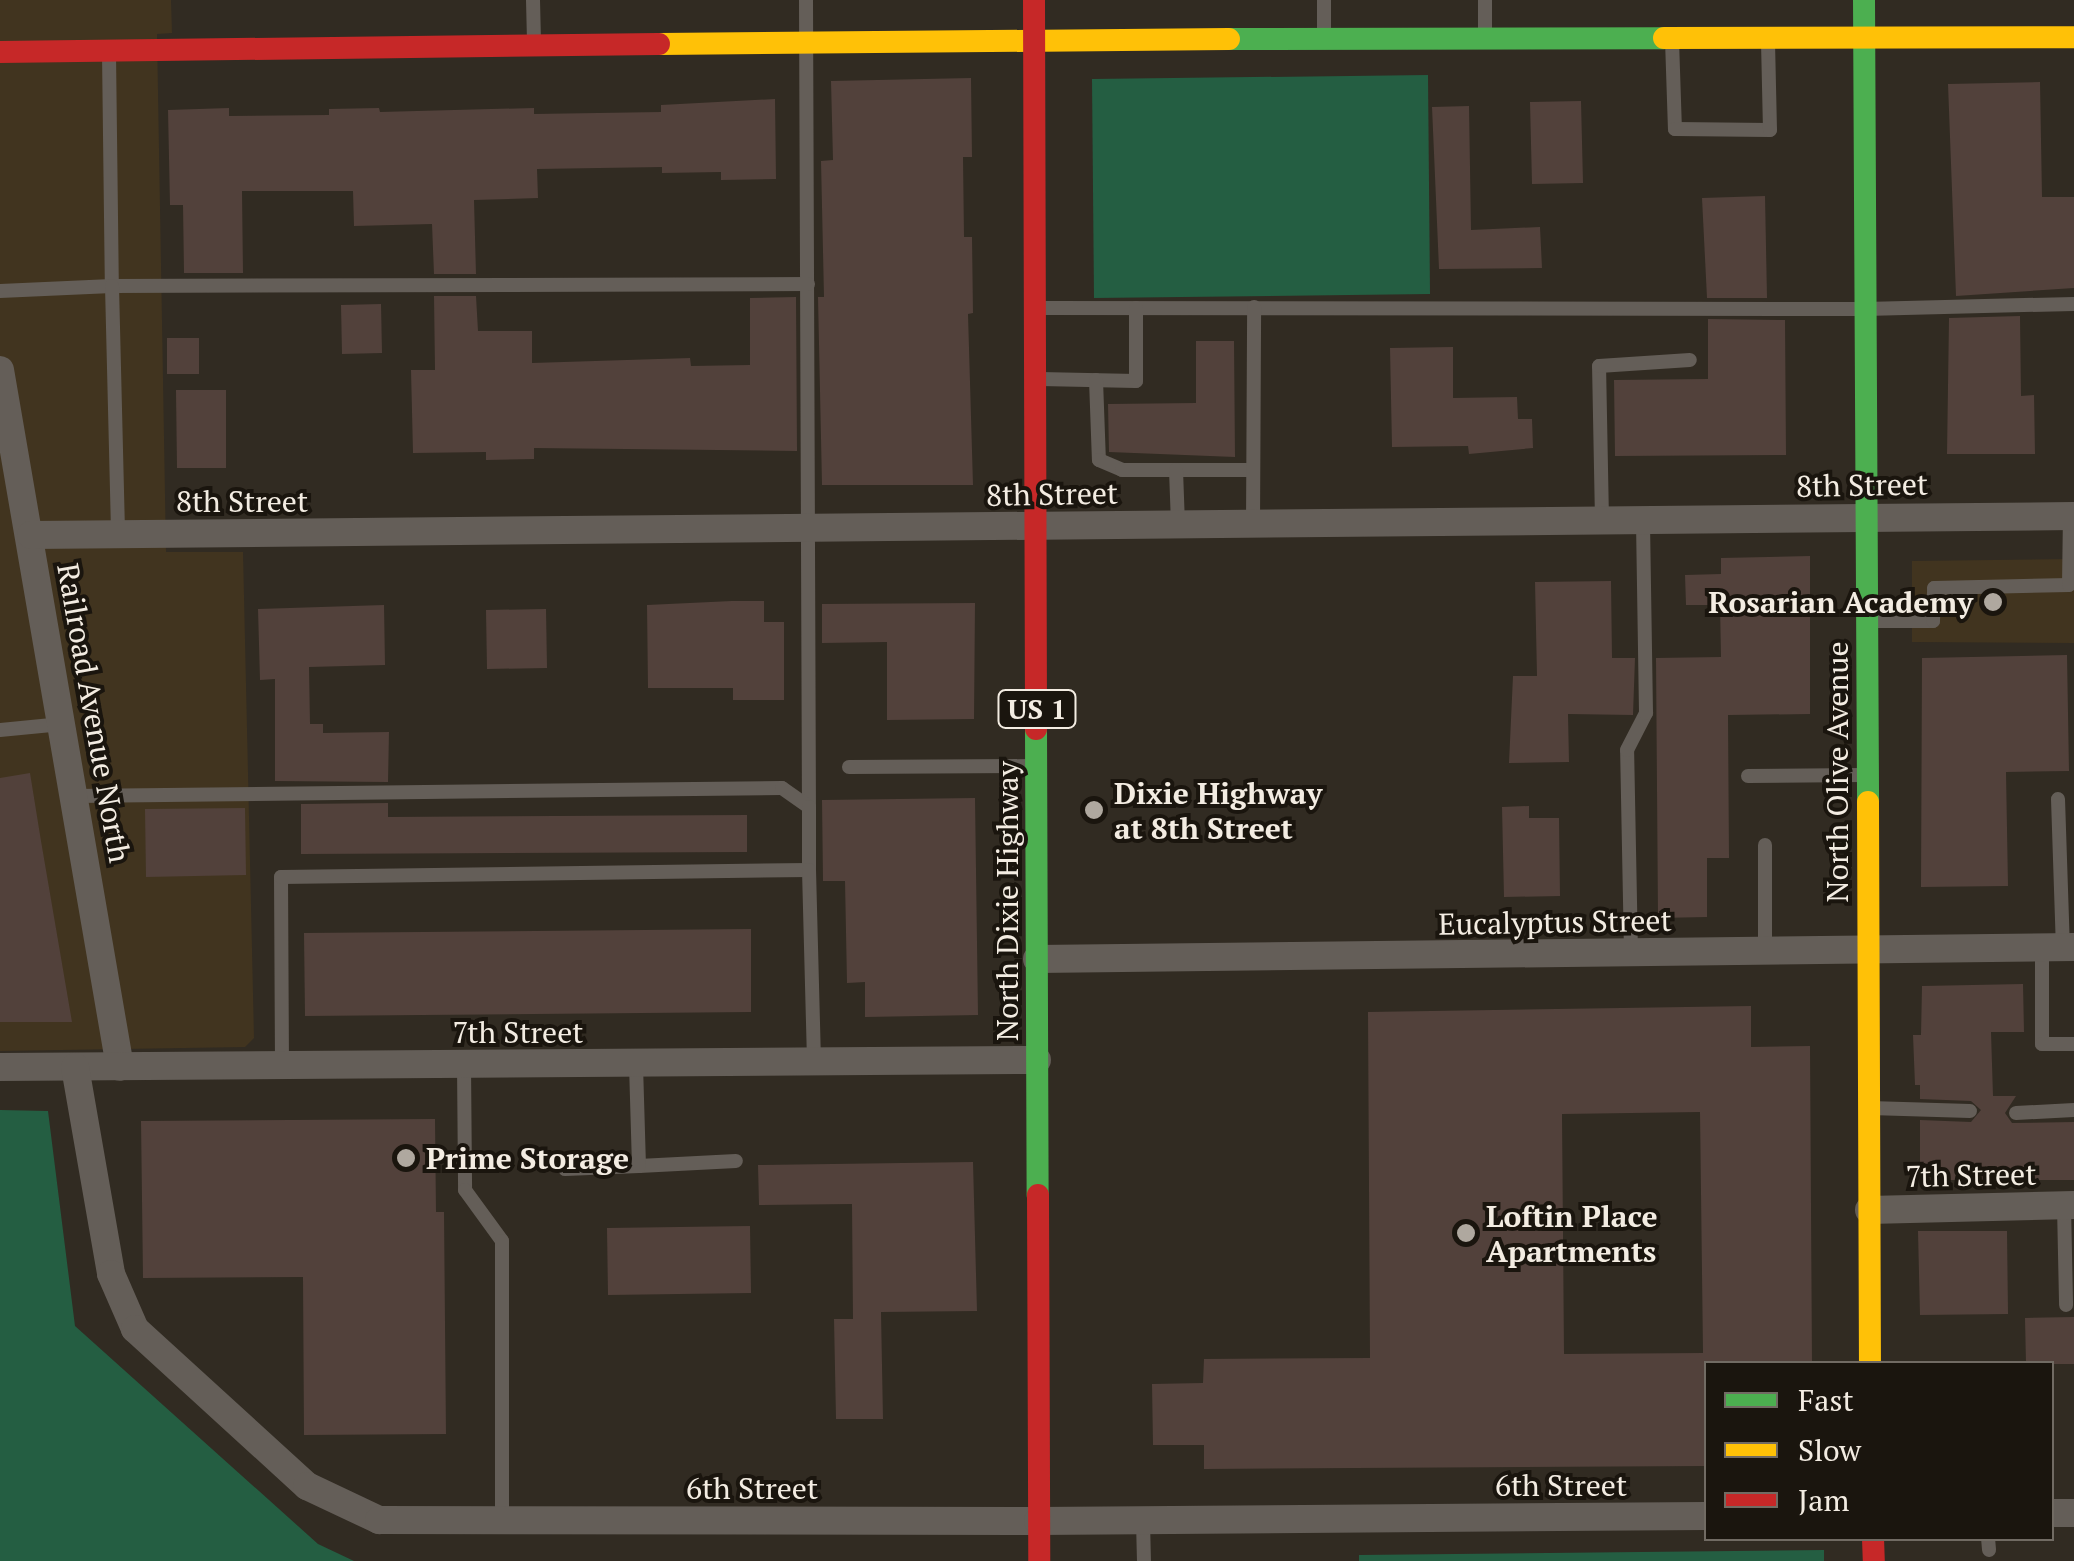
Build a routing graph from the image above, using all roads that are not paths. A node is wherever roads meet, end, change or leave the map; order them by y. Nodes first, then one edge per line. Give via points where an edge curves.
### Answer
1 (533, 0) edge
2 (806, 0) edge
3 (1034, 0) edge
4 (1324, 0) edge
5 (1485, 0) edge
6 (1864, 0) edge
7 (2074, 37) edge
8 (1034, 40) junction
9 (1324, 40) junction
10 (1486, 40) junction
11 (1672, 40) junction
12 (1768, 40) junction
13 (1864, 40) junction
14 (806, 43) junction
15 (534, 46) junction
16 (108, 51) junction
17 (0, 52) edge
18 (808, 284) junction
19 (112, 286) junction
20 (0, 290) edge
21 (2074, 304) edge
22 (1254, 307) junction
23 (1036, 308) junction
24 (1136, 308) junction
25 (1864, 309) junction
26 (1690, 360) dead end
27 (0, 370) edge
28 (1036, 379) junction
29 (1096, 380) junction
30 (1176, 470) junction
31 (1253, 470) junction
32 (2072, 516) edge
33 (1865, 518) junction
34 (1602, 520) junction
35 (1643, 520) junction
36 (1252, 524) junction
37 (1178, 525) junction
38 (1037, 526) junction
39 (810, 529) junction
40 (118, 534) junction
41 (31, 535) junction
42 (1866, 621) junction
43 (63, 724) junction
44 (0, 730) edge
45 (1037, 766) junction
46 (849, 767) dead end
47 (1867, 774) junction
48 (1748, 776) dead end
49 (75, 796) junction
50 (2058, 799) dead end
51 (809, 807) junction
52 (1765, 844) dead end
53 (809, 870) junction
54 (2060, 947) edge
55 (1765, 952) junction
56 (1868, 952) junction
57 (1630, 954) junction
58 (1038, 959) junction
59 (2074, 1044) edge
60 (1038, 1060) junction
61 (814, 1062) junction
62 (636, 1063) junction
63 (464, 1065) junction
64 (282, 1066) junction
65 (75, 1067) junction
66 (120, 1067) junction
67 (0, 1068) edge
68 (1869, 1108) junction
69 (2074, 1110) edge
70 (1970, 1111) dead end
71 (2016, 1113) dead end
72 (736, 1161) dead end
73 (639, 1166) junction
74 (564, 1169) dead end
75 (2069, 1206) edge
76 (1869, 1210) junction
77 (2066, 1305) dead end
78 (1870, 1361) edge
79 (1704, 1516) edge
80 (502, 1520) junction
81 (1144, 1521) junction
82 (1038, 1522) junction
83 (1039, 1561) edge
84 (1144, 1561) edge

1 - 15 lane
2 - 14 lane
3 - 8 street, North Dixie Highway / US 1
4 - 9 lane
5 - 10 lane
6 - 13 street, North Olive Avenue
7 - 13 street
8 - 9 street
8 - 14 street
8 - 23 street, North Dixie Highway / US 1
9 - 10 street
10 - 11 street
11 - 12 street
11 - 12 lane via 1675,128 1770,130
12 - 13 street
13 - 25 street, North Olive Avenue
14 - 15 street
14 - 18 lane
15 - 16 street
16 - 17 street
16 - 19 lane
18 - 19 lane
18 - 39 lane
19 - 20 lane
19 - 40 lane
21 - 25 lane
22 - 24 lane
22 - 25 lane
22 - 31 lane
23 - 24 lane
23 - 28 street, North Dixie Highway / US 1
24 - 29 lane via 1136,381
25 - 33 street, North Olive Avenue
26 - 34 lane via 1599,366
27 - 41 street, Railroad Avenue North
28 - 29 lane
28 - 38 street, North Dixie Highway / US 1
29 - 30 lane via 1099,460 1122,470
30 - 31 lane
30 - 37 lane
31 - 36 lane
32 - 33 street, 8th Street
32 - 42 lane via 2068,585 1934,588 1933,620
33 - 35 street, 8th Street
33 - 42 street, North Olive Avenue
34 - 35 street, 8th Street
34 - 36 street, 8th Street
35 - 57 lane via 1646,713 1626,750
36 - 37 street, 8th Street
37 - 38 street, 8th Street
38 - 39 street, 8th Street
38 - 45 street, North Dixie Highway / US 1
39 - 40 street, 8th Street
39 - 51 lane
40 - 41 street, 8th Street
41 - 43 street, Railroad Avenue North
42 - 47 street, North Olive Avenue
43 - 44 lane
43 - 49 street, Railroad Avenue North
45 - 46 lane
45 - 58 street, North Dixie Highway / US 1
47 - 48 lane
47 - 56 street, North Olive Avenue
49 - 51 lane via 782,788
49 - 66 street, Railroad Avenue North
50 - 54 lane
51 - 53 lane
52 - 55 lane
53 - 61 lane
53 - 64 lane via 281,878
54 - 56 street, Eucalyptus Street
54 - 59 lane via 2042,1044
55 - 56 street, Eucalyptus Street
55 - 57 street, Eucalyptus Street
56 - 68 street, North Olive Avenue
57 - 58 street, Eucalyptus Street
58 - 60 street, North Dixie Highway / US 1
60 - 61 street, 7th Street
60 - 82 street, North Dixie Highway / US 1
61 - 62 street, 7th Street
62 - 63 street, 7th Street
62 - 73 lane
63 - 64 street, 7th Street
63 - 80 lane via 464,1190 502,1241
64 - 66 street, 7th Street
65 - 66 street, 7th Street
65 - 67 street, 7th Street
65 - 80 street, 6th Street via 111,1274 135,1329 307,1486 379,1520
68 - 70 lane
68 - 76 street, North Olive Avenue
69 - 71 lane
72 - 73 lane
73 - 74 lane
75 - 76 street, 7th Street
75 - 77 lane
76 - 78 street, North Olive Avenue
79 - 81 street, 6th Street
80 - 82 street, 6th Street
81 - 82 street, 6th Street
81 - 84 lane
82 - 83 street, North Dixie Highway / US 1

